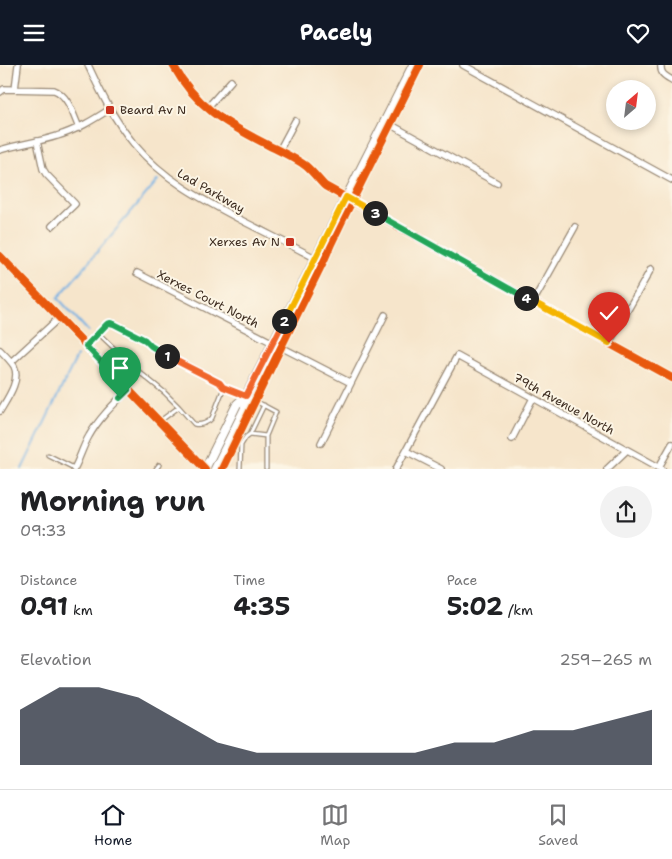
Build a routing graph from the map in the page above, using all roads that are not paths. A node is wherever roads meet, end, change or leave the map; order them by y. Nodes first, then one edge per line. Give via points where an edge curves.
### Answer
1 (18, 65) edge
2 (88, 65) edge
3 (173, 65) edge
4 (413, 65) edge
5 (463, 65) edge
6 (661, 65) edge
7 (672, 80) edge
8 (231, 81) dead end
9 (15, 89) junction
10 (0, 92) edge
11 (207, 108) junction
12 (110, 109) junction
13 (295, 121) dead end
14 (384, 121) junction
15 (79, 127) junction
16 (37, 141) junction
17 (0, 150) edge
18 (279, 151) junction
19 (672, 179) edge
20 (497, 183) dead end
21 (346, 197) junction
22 (52, 226) dead end
23 (574, 227) dead end
24 (0, 256) edge
25 (315, 258) junction
26 (650, 269) dead end
27 (137, 273) dead end
28 (533, 302) junction
29 (385, 315) dead end
30 (59, 317) junction
31 (98, 333) junction
32 (273, 343) junction
33 (609, 343) junction
34 (86, 346) junction
35 (0, 350) edge
36 (11, 362) junction
37 (672, 377) edge
38 (351, 383) junction
39 (223, 387) junction
40 (128, 390) junction
41 (246, 396) junction
42 (533, 398) junction
43 (264, 405) junction
44 (179, 407) junction
45 (0, 411) edge
46 (159, 422) junction
47 (250, 434) junction
48 (266, 436) junction
49 (512, 439) dead end
50 (321, 443) dead end
51 (672, 444) edge
52 (627, 450) junction
53 (406, 451) junction
54 (48, 455) dead end
55 (160, 465) dead end
56 (76, 468) edge
57 (660, 468) edge
58 (156, 469) edge
59 (205, 469) edge
60 (215, 469) edge
61 (240, 469) edge
62 (266, 469) edge
63 (396, 469) edge
64 (441, 469) edge
65 (607, 469) edge

1 - 9 street
2 - 12 street, Lad Parkway
3 - 11 street
4 - 14 street
5 - 19 street
6 - 7 street via 663,75
8 - 11 street
9 - 10 street
9 - 15 street via 59,92
11 - 18 street
12 - 15 street
12 - 25 street, Lad Parkway via 148,160 184,189
13 - 18 street
14 - 20 street
14 - 21 street
15 - 16 street
16 - 17 street
16 - 22 street via 46,174 75,204
18 - 21 street via 308,168 325,186
21 - 25 street
21 - 28 street
23 - 28 street
24 - 30 street
25 - 32 street
26 - 33 street
27 - 32 street, Xerxes Court North
28 - 33 street
29 - 38 street
30 - 34 street
30 - 36 street
31 - 34 lane
31 - 39 lane via 107,324 114,324
31 - 44 lane
32 - 38 street, Xerxes Court North
32 - 41 street
33 - 37 street
34 - 40 street
35 - 36 street
36 - 45 street via 16,379
38 - 50 street
39 - 41 lane
39 - 44 lane via 210,421 194,424
40 - 46 street
40 - 56 street via 89,436
41 - 43 lane
41 - 59 street via 237,404
41 - 60 street via 245,408
42 - 49 street
42 - 52 street, 79th Avenue North
42 - 53 street, 79th Avenue North via 457,356
43 - 47 lane
43 - 48 lane via 276,412
44 - 46 lane
46 - 59 street
47 - 48 lane
47 - 61 lane via 241,445
48 - 62 lane
51 - 57 street
52 - 57 street, 79th Avenue North
52 - 65 street
53 - 63 street
53 - 64 street
54 - 56 lane
55 - 58 lane

